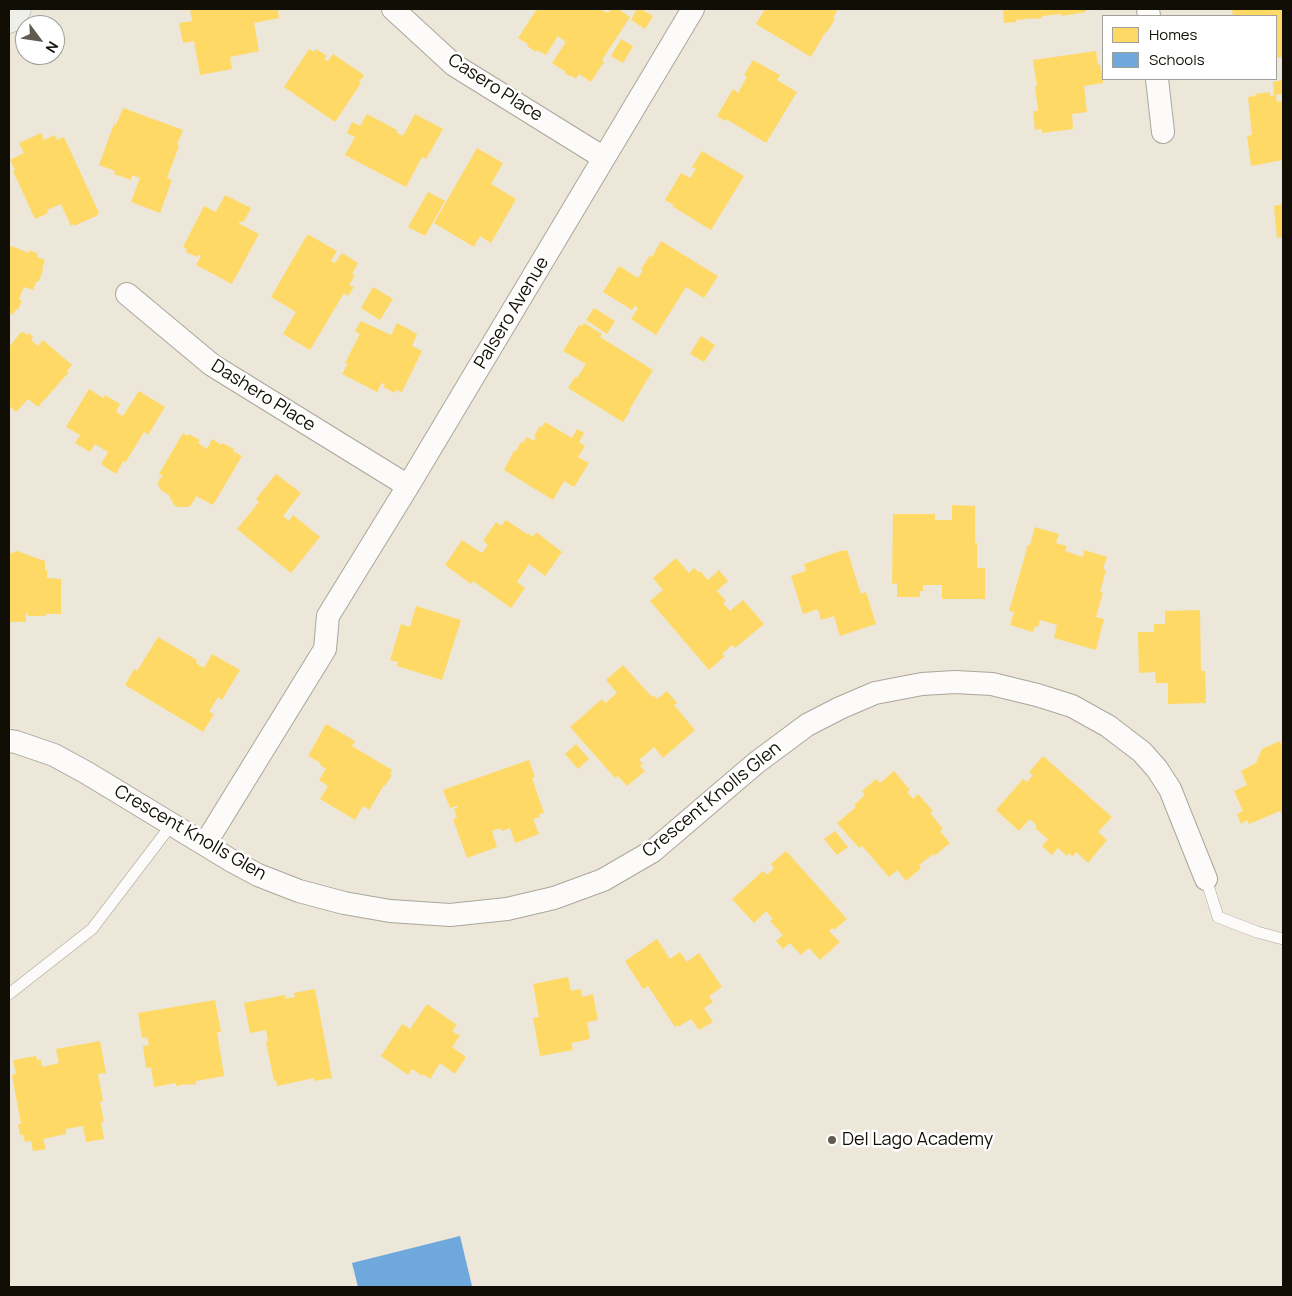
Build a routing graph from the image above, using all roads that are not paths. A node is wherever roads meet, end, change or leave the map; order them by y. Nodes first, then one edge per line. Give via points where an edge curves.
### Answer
1 (17, 9) edge
2 (393, 9) edge
3 (693, 9) edge
4 (9, 20) edge
5 (1156, 80) edge
6 (1163, 132) dead end
7 (604, 158) junction
8 (126, 294) dead end
9 (408, 486) junction
10 (9, 741) edge
11 (172, 824) junction
12 (205, 844) junction
13 (1206, 879) joint
14 (1283, 939) edge
15 (9, 994) edge

1 - 4 street
2 - 7 street, Casero Place via 454,65
3 - 7 street, Palsero Avenue
5 - 6 street
7 - 9 street, Palsero Avenue
8 - 9 street, Dashero Place via 212,365
9 - 12 street, Palsero Avenue via 328,616 325,648
10 - 11 street, Crescent Knolls Glen via 54,755
11 - 12 street, Crescent Knolls Glen
11 - 15 lane via 92,928
12 - 13 street, Crescent Knolls Glen via 258,875 344,903 390,911 450,915 507,909 554,898 603,880 653,852 756,763 807,725 840,708 875,693 922,684 955,682 992,684 1072,706 1108,726 1142,752 1170,790
13 - 14 lane via 1218,917

